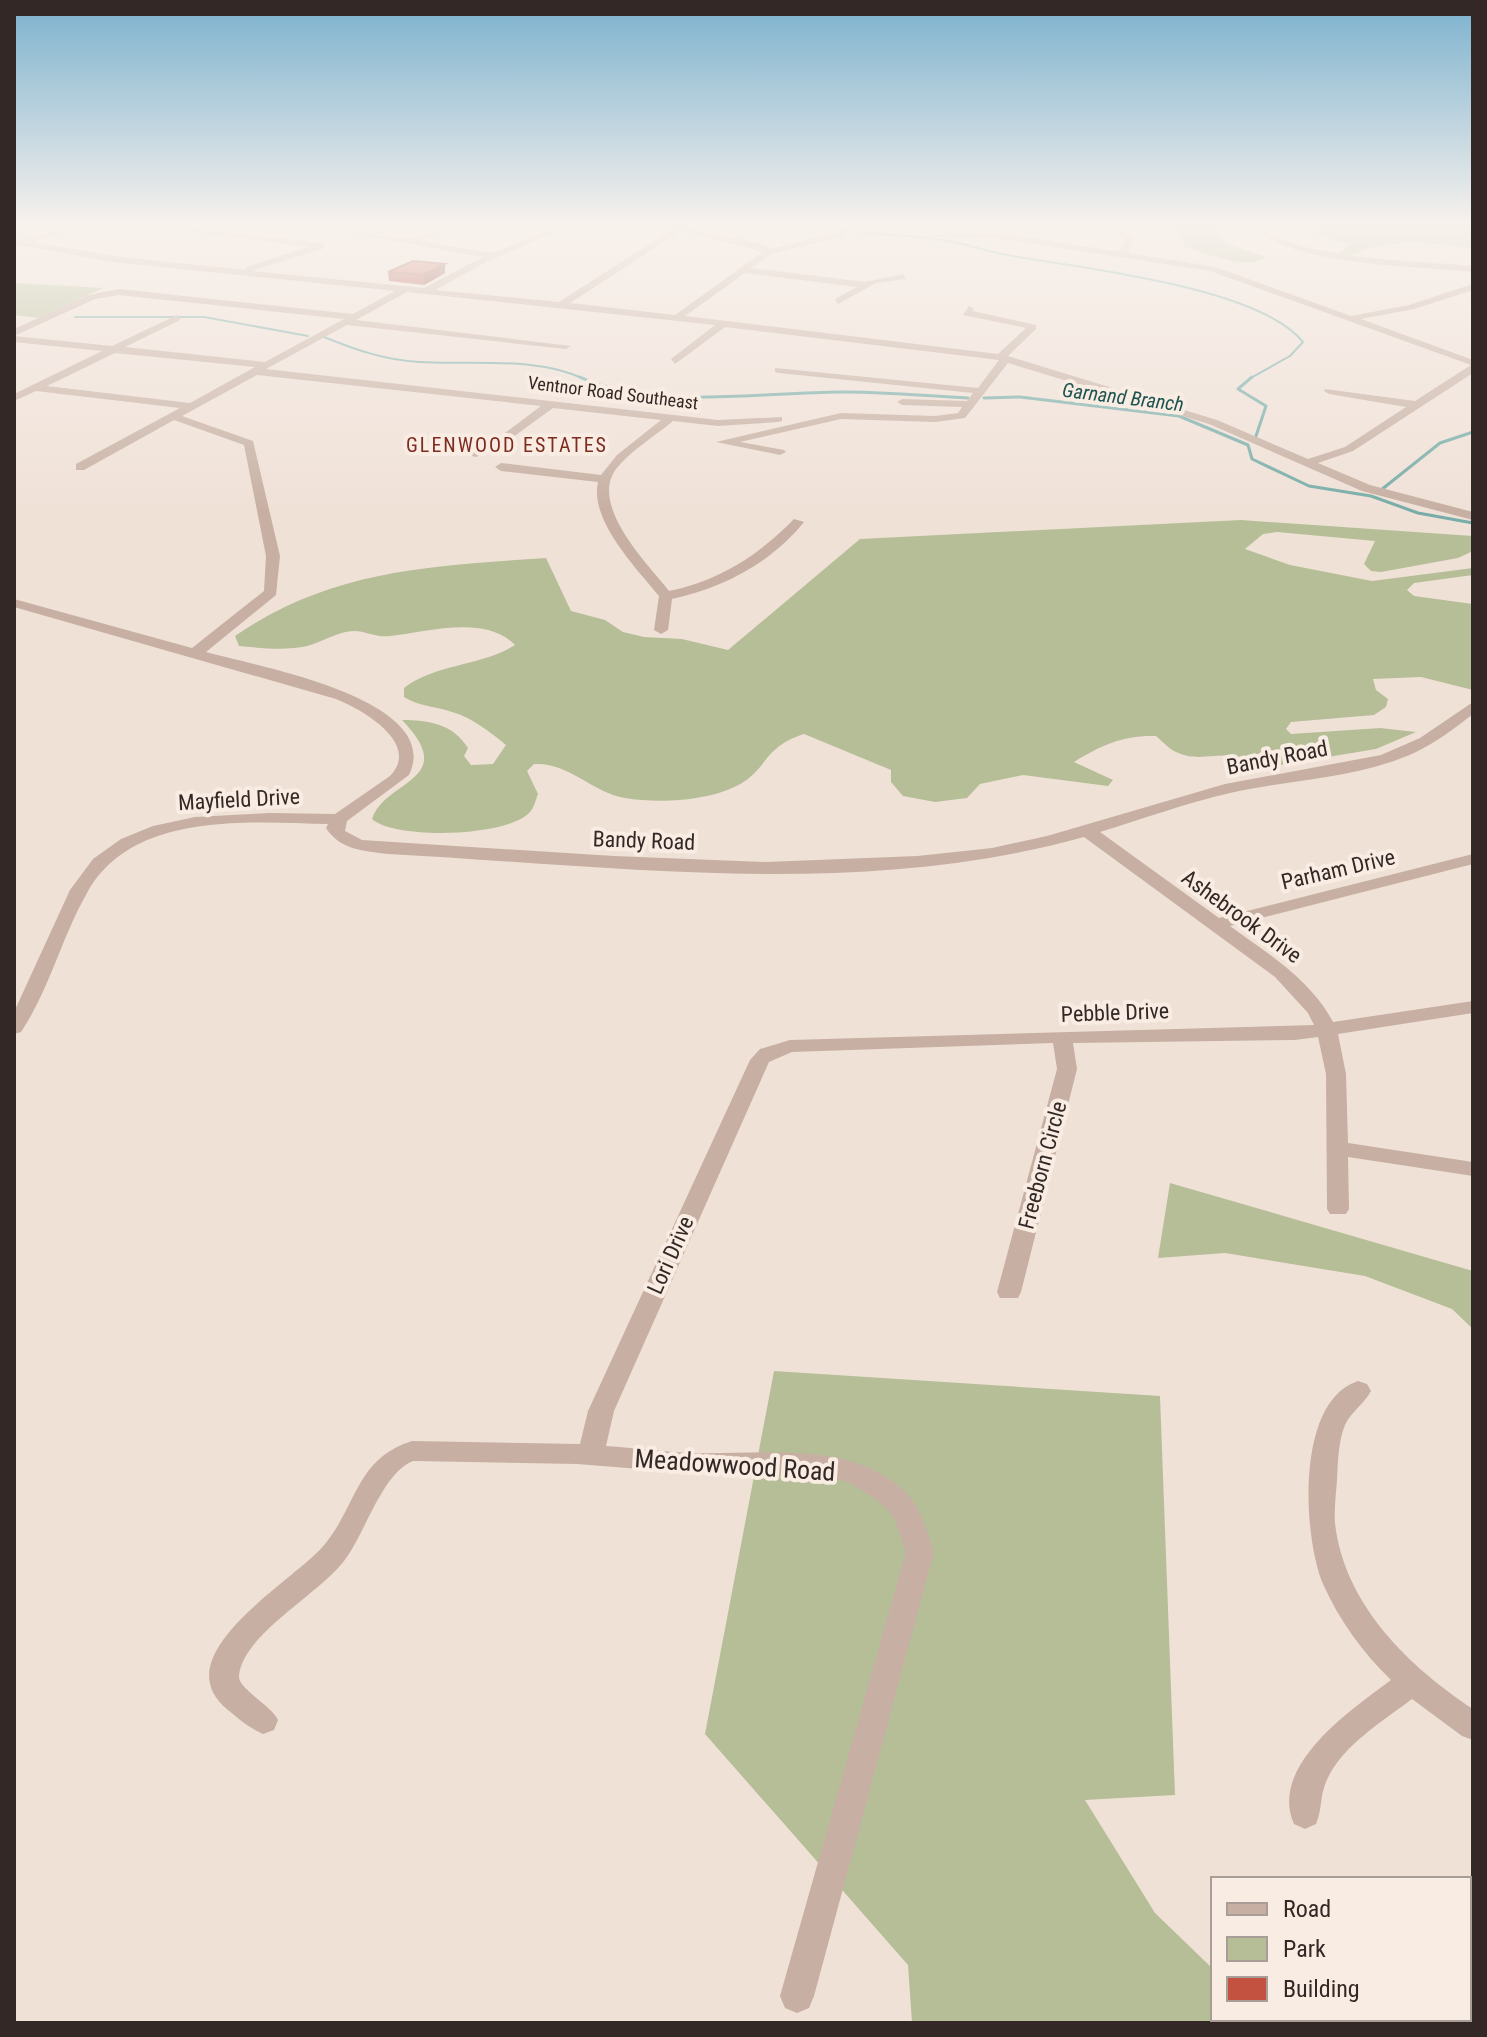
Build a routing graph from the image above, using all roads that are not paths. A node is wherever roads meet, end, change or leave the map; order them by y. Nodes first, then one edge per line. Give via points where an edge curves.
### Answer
1 (44, 321) edge
2 (171, 321) edge
3 (347, 321) edge
4 (358, 321) edge
5 (709, 321) edge
6 (1000, 321) edge
7 (1353, 321) edge
8 (724, 323) junction
9 (14, 336) edge
10 (566, 346) dead end
11 (112, 349) junction
12 (1004, 358) junction
13 (675, 361) dead end
14 (264, 365) junction
15 (1473, 365) edge
16 (779, 370) dead end
17 (253, 371) junction
18 (14, 386) edge
19 (37, 388) junction
20 (980, 391) junction
21 (1329, 391) dead end
22 (14, 398) edge
23 (902, 402) dead end
24 (551, 404) junction
25 (968, 404) junction
26 (1417, 405) junction
27 (190, 406) junction
28 (172, 416) junction
29 (670, 418) junction
30 (778, 419) dead end
31 (780, 452) dead end
32 (476, 454) dead end
33 (1307, 463) junction
34 (80, 467) dead end
35 (501, 467) dead end
36 (604, 479) junction
37 (1473, 516) edge
38 (798, 522) dead end
39 (666, 596) junction
40 (14, 603) edge
41 (661, 630) dead end
42 (193, 655) junction
43 (1473, 707) edge
44 (337, 819) junction
45 (1087, 831) junction
46 (1473, 859) edge
47 (1214, 925) junction
48 (1473, 1007) edge
49 (14, 1028) edge
50 (1327, 1031) junction
51 (1062, 1037) junction
52 (760, 1060) joint
53 (1337, 1148) junction
54 (1473, 1169) edge
55 (1338, 1209) dead end
56 (1009, 1292) dead end
57 (1358, 1391) dead end
58 (591, 1455) junction
59 (1412, 1681) junction
60 (263, 1720) dead end
61 (1473, 1726) edge
62 (1305, 1814) dead end
63 (797, 1996) dead end

1 - 9 street
2 - 11 street
3 - 14 street
4 - 10 street
5 - 8 street
6 - 12 street via 1033,327
7 - 15 street
8 - 12 street
8 - 13 street
9 - 11 street
11 - 14 street
11 - 19 street
12 - 20 street
12 - 33 street via 1205,419
14 - 17 street
15 - 26 street
16 - 20 street
17 - 24 street, Ventnor Road Southeast
17 - 27 street
18 - 19 street
19 - 22 street
19 - 27 street
20 - 25 street
21 - 26 street
23 - 25 street
24 - 29 street, Ventnor Road Southeast
24 - 32 street
25 - 31 street via 961,416 951,418 841,416 722,442
26 - 33 street via 1349,449
27 - 28 street
28 - 34 street
28 - 42 street via 249,443 273,556 271,592
29 - 30 street, Ventnor Road Southeast via 731,424
29 - 36 street
33 - 37 street via 1384,494
35 - 36 street
36 - 39 street via 605,512
38 - 39 street via 731,577
39 - 41 street
40 - 42 street
42 - 44 street via 350,698 371,707 391,726 404,750 403,772 387,789
43 - 45 street, Bandy Road via 1423,743 1391,756 1202,795
44 - 45 street, Bandy Road via 335,828 343,838 388,849 854,866 948,859
44 - 49 street, Mayfield Drive via 187,823 122,848 81,886
45 - 47 street, Ashebrook Drive
46 - 47 street, Parham Drive
47 - 50 street, Ashebrook Drive via 1291,981
48 - 50 street, Pebble Drive
50 - 51 street, Pebble Drive
50 - 53 street, Ashebrook Drive via 1336,1074
51 - 52 street, Pebble Drive via 790,1046
51 - 56 street, Freeborn Circle via 1067,1069
52 - 58 street, Lori Drive via 601,1411
53 - 54 street
53 - 55 street, Ashebrook Drive
57 - 59 street via 1336,1412 1326,1437 1321,1521 1343,1593 1366,1630
58 - 60 street, Meadowwood Road via 424,1450 389,1462 335,1552 234,1644 224,1677 228,1692
58 - 63 street, Meadowwood Road via 836,1469 891,1495 916,1535 916,1572
59 - 61 street
59 - 62 street via 1314,1767 1307,1781

